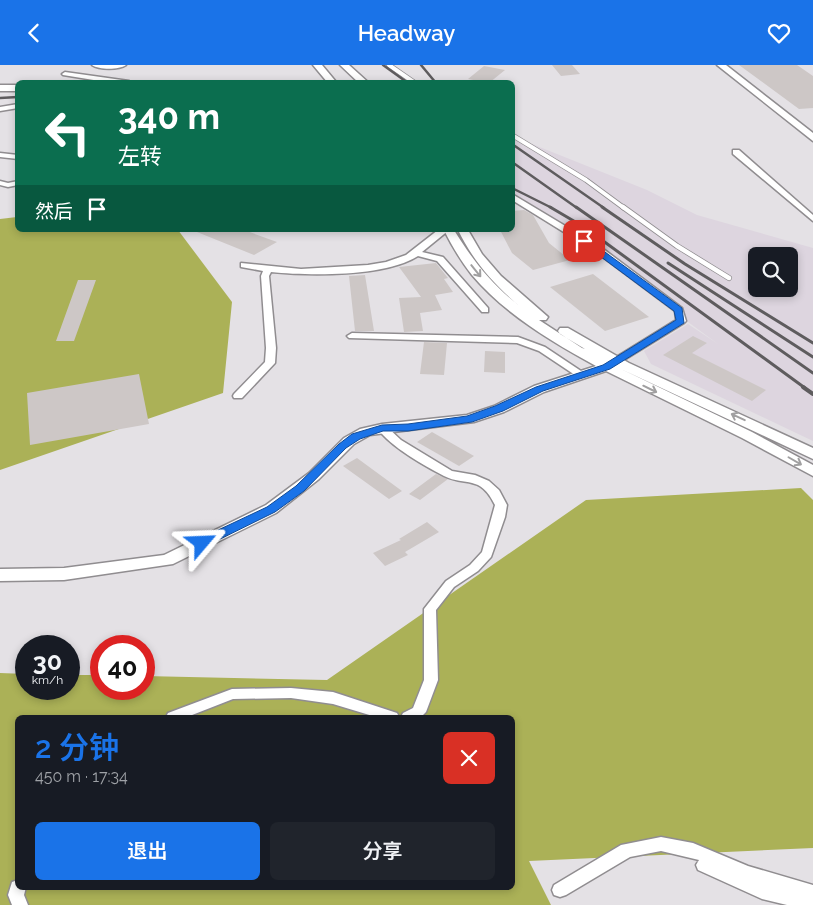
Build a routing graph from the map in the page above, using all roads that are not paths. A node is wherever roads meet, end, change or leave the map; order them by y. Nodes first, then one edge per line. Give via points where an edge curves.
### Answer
1 (96, 65) edge
2 (122, 65) edge
3 (317, 65) edge
4 (332, 65) edge
5 (389, 65) edge
6 (722, 65) edge
7 (344, 70) edge
8 (65, 74) dead end
9 (108, 80) edge
10 (330, 80) edge
11 (361, 80) edge
12 (411, 80) edge
13 (0, 88) edge
14 (15, 88) edge
15 (15, 106) edge
16 (0, 109) edge
17 (515, 137) edge
18 (813, 139) edge
19 (736, 152) dead end
20 (0, 155) edge
21 (15, 157) edge
22 (0, 183) edge
23 (15, 184) edge
24 (515, 198) edge
25 (813, 219) edge
26 (430, 232) edge
27 (450, 232) edge
28 (464, 232) edge
29 (418, 253) junction
30 (244, 265) dead end
31 (267, 271) junction
32 (730, 278) dead end
33 (485, 310) dead end
34 (352, 336) dead end
35 (612, 364) junction
36 (582, 375) junction
37 (238, 396) dead end
38 (382, 428) junction
39 (813, 454) edge
40 (813, 471) edge
41 (0, 575) edge
42 (178, 715) edge
43 (386, 715) edge
44 (413, 715) edge
45 (704, 865) dead end
46 (17, 890) edge
47 (560, 890) dead end
48 (813, 893) edge
49 (20, 905) edge
50 (813, 905) edge

1 - 2 main road
3 - 10 main road
4 - 7 main road
5 - 12 lane
6 - 18 main road
7 - 11 main road
8 - 9 street
13 - 14 main road
15 - 16 street
17 - 32 lane via 586,180 677,246
19 - 25 street
20 - 21 street
22 - 23 street
24 - 35 street via 599,249 679,310 681,321
26 - 29 street
27 -> 35 main road via 485,283 508,303 576,351
28 - 35 main road via 481,259 508,288 540,315
29 - 31 street via 401,261 364,268
29 - 33 street via 440,259
30 - 31 street
31 - 37 street via 264,276 270,363
34 - 36 street via 518,340 542,349
35 - 36 main road
39 -> 35 main road via 773,433
35 -> 40 main road
36 - 38 main road via 469,419
38 - 41 main road via 349,441 314,477 271,509 167,560 64,574
38 - 44 street via 397,442 449,474 485,484 501,505 487,555 450,584 430,609 431,680 420,712
42 - 43 street via 232,694 291,693 334,698
45 - 50 street via 762,891
46 - 49 street
47 - 48 street via 626,850 661,844 693,850 746,873

